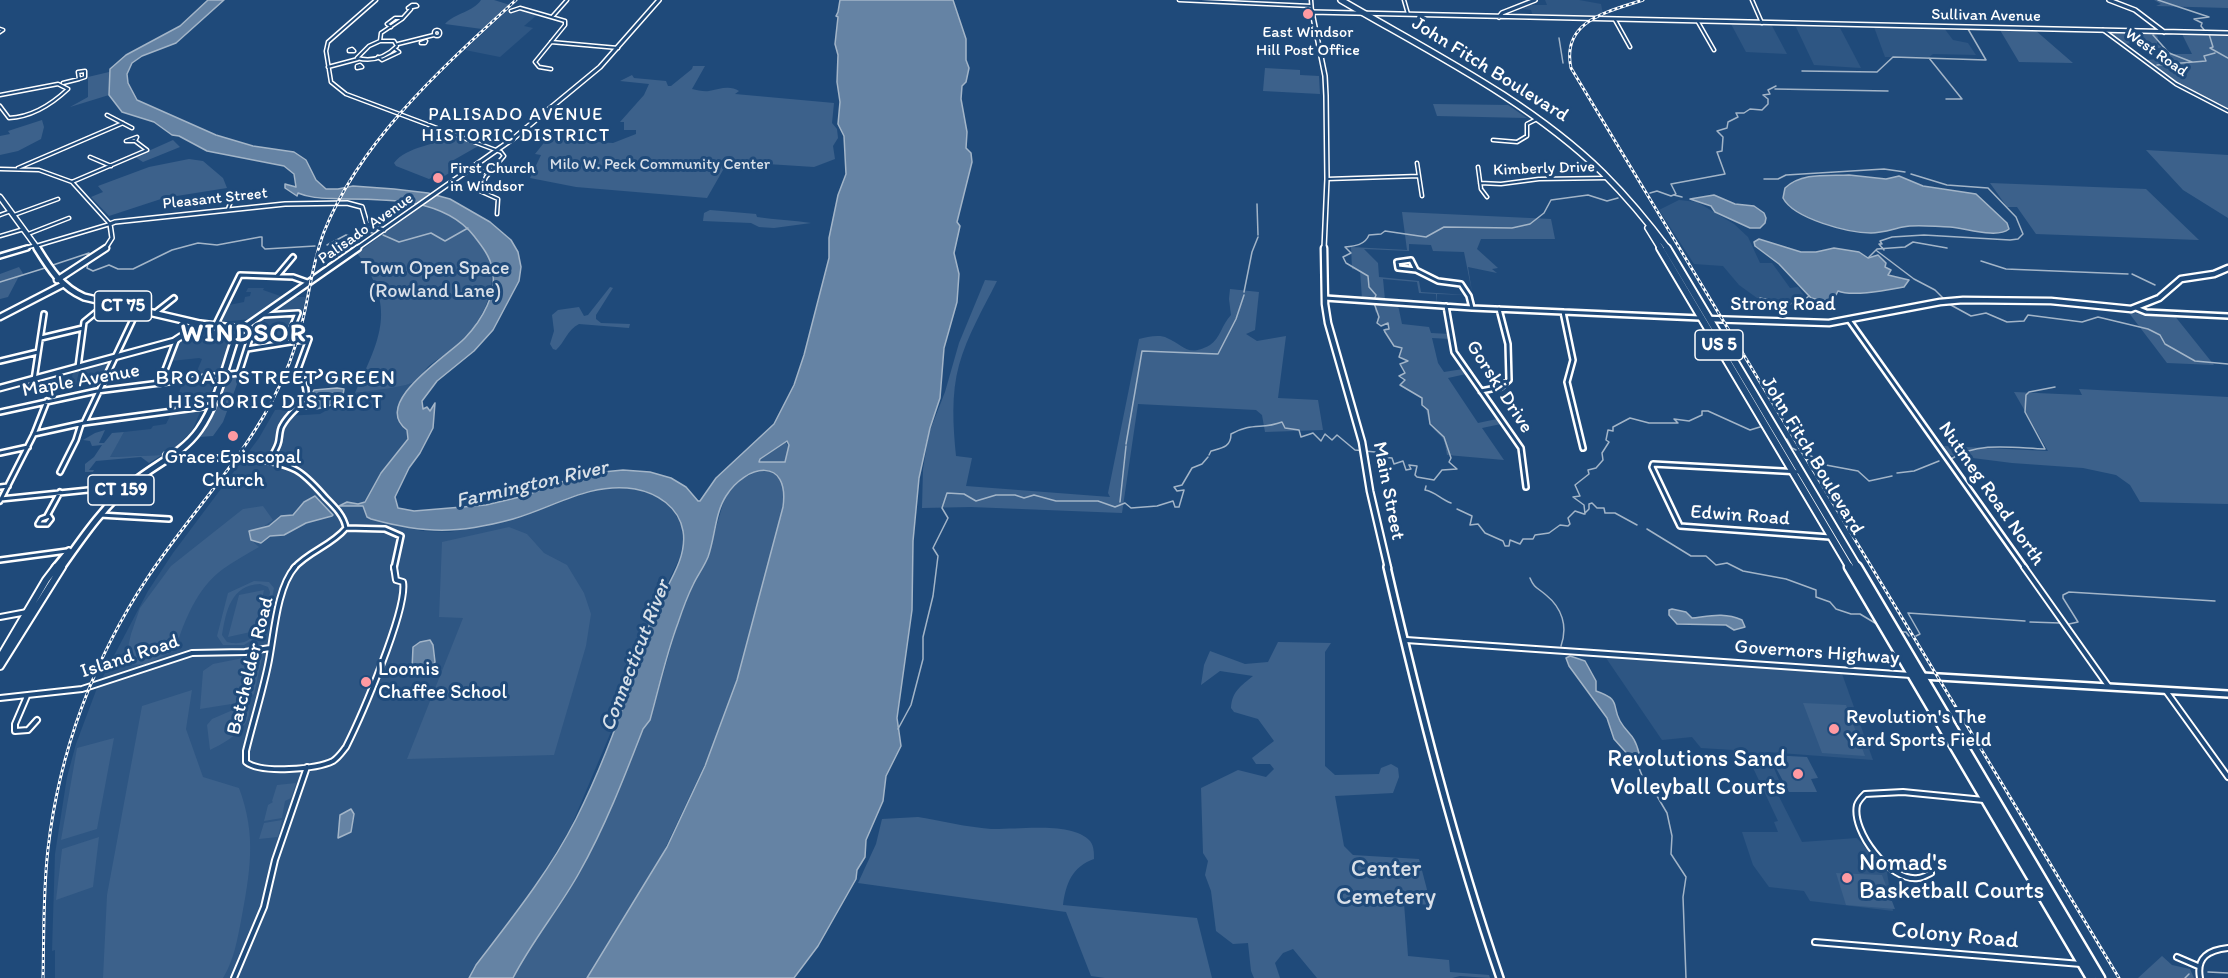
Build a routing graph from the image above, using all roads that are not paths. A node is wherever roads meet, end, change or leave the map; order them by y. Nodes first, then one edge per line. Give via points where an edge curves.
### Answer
1 (376, 0) edge
2 (567, 0) edge
3 (659, 0) edge
4 (1179, 0) edge
5 (1311, 0) edge
6 (1335, 0) edge
7 (1341, 0) edge
8 (1404, 0) edge
9 (1535, 0) edge
10 (1752, 0) edge
11 (2109, 0) edge
12 (1311, 6) junction
13 (411, 9) dead end
14 (511, 11) dead end
15 (1312, 12) junction
16 (1360, 13) junction
17 (1408, 14) junction
18 (552, 17) junction
19 (1499, 17) junction
20 (1616, 20) junction
21 (1698, 22) junction
22 (1762, 23) junction
23 (2103, 30) junction
24 (2164, 32) junction
25 (2228, 33) edge
26 (434, 34) dead end
27 (380, 41) junction
28 (551, 42) junction
29 (398, 44) junction
30 (1630, 47) dead end
31 (618, 48) junction
32 (1714, 50) dead end
33 (354, 51) dead end
34 (363, 51) junction
35 (357, 59) junction
36 (364, 60) junction
37 (360, 65) dead end
38 (328, 66) junction
39 (551, 69) dead end
40 (79, 79) dead end
41 (62, 84) junction
42 (0, 95) edge
43 (0, 106) edge
44 (2228, 111) edge
45 (107, 115) dead end
46 (1537, 119) junction
47 (123, 123) junction
48 (132, 128) dead end
49 (1493, 140) dead end
50 (135, 141) dead end
51 (498, 150) junction
52 (90, 157) dead end
53 (1417, 163) dead end
54 (111, 166) junction
55 (1478, 167) dead end
56 (494, 168) junction
57 (0, 169) edge
58 (16, 169) junction
59 (471, 169) junction
60 (485, 171) junction
61 (489, 173) junction
62 (1419, 176) junction
63 (1607, 178) junction
64 (1327, 179) junction
65 (72, 182) junction
66 (1480, 183) junction
67 (232, 193) dead end
68 (1422, 196) dead end
69 (0, 197) edge
70 (1487, 197) dead end
71 (58, 199) dead end
72 (228, 209) junction
73 (13, 213) junction
74 (0, 214) edge
75 (497, 214) dead end
76 (69, 218) dead end
77 (110, 224) junction
78 (384, 230) junction
79 (26, 232) junction
80 (0, 236) edge
81 (36, 246) junction
82 (0, 256) edge
83 (293, 257) dead end
84 (2228, 268) edge
85 (1416, 270) junction
86 (277, 276) junction
87 (57, 280) junction
88 (62, 285) junction
89 (174, 298) dead end
90 (1325, 298) junction
91 (107, 303) junction
92 (278, 303) dead end
93 (1446, 306) junction
94 (1472, 308) junction
95 (2136, 308) junction
96 (138, 309) junction
97 (1499, 309) junction
98 (1563, 312) junction
99 (155, 313) junction
100 (44, 314) dead end
101 (264, 315) junction
102 (2228, 316) edge
103 (0, 317) edge
104 (1707, 318) junction
105 (1849, 320) junction
106 (200, 324) junction
107 (215, 327) junction
108 (82, 328) junction
109 (242, 329) junction
110 (41, 338) junction
111 (176, 341) junction
112 (286, 342) junction
113 (247, 349) junction
114 (39, 352) junction
115 (114, 359) junction
116 (0, 361) edge
117 (77, 369) junction
118 (222, 374) junction
119 (319, 374) dead end
120 (34, 380) junction
121 (304, 381) junction
122 (160, 382) junction
123 (0, 388) edge
124 (99, 391) junction
125 (1481, 391) junction
126 (47, 401) junction
127 (210, 406) junction
128 (0, 412) edge
129 (82, 424) junction
130 (34, 435) junction
131 (191, 438) joint
132 (28, 447) junction
133 (1583, 448) dead end
134 (0, 453) edge
135 (167, 456) junction
136 (269, 461) junction
137 (60, 472) dead end
138 (1797, 472) junction
139 (8, 486) junction
140 (126, 486) junction
141 (0, 487) edge
142 (1526, 487) dead end
143 (60, 492) junction
144 (0, 500) edge
145 (101, 515) junction
146 (47, 516) dead end
147 (169, 519) dead end
148 (346, 528) junction
149 (1832, 537) junction
150 (71, 551) junction
151 (0, 560) edge
152 (29, 612) junction
153 (0, 616) edge
154 (1404, 640) junction
155 (270, 648) junction
156 (3, 654) edge
157 (0, 666) edge
158 (1917, 676) junction
159 (2109, 687) junction
160 (2166, 691) junction
161 (2228, 694) edge
162 (27, 696) junction
163 (0, 698) edge
164 (37, 720) dead end
165 (308, 767) junction
166 (2228, 777) edge
167 (1991, 800) junction
168 (1931, 873) dead end
169 (1815, 942) dead end
170 (2228, 948) edge
171 (2176, 957) dead end
172 (2087, 964) junction
173 (2198, 966) junction
174 (234, 978) edge
175 (1500, 978) edge
176 (2091, 978) edge
177 (2100, 978) edge
178 (2200, 978) edge

1 - 38 street via 329,40
2 - 18 street
3 - 31 street, Palisado Avenue
4 - 12 street
5 - 12 street, Main Street
6 - 16 highway, John Fitch Boulevard / US 5
7 - 16 highway, John Fitch Boulevard / US 5
8 - 17 street
9 - 19 street
10 - 22 street
11 - 24 street via 2135,10
12 - 15 street, Main Street
13 - 27 street via 381,34
14 - 18 street via 520,8
15 - 16 street, Sullivan Avenue
15 - 64 street, Main Street via 1325,76
16 - 17 street, Sullivan Avenue
16 - 46 highway, John Fitch Boulevard / US 5
17 - 19 street, Sullivan Avenue
18 - 28 street via 566,23
19 - 20 street, Sullivan Avenue
20 - 21 street, Sullivan Avenue
20 - 30 street
21 - 22 street, Sullivan Avenue
21 - 32 street
22 - 23 street, Sullivan Avenue
23 - 24 street, Sullivan Avenue
23 - 44 street, West Road via 2176,84
24 - 25 street, Sullivan Avenue
26 - 29 street
27 - 29 street
27 - 34 street
28 - 31 street
28 - 39 street via 535,62
29 - 36 street via 395,49 399,52 392,57
31 - 51 street, Palisado Avenue
33 - 34 street
34 - 35 street
35 - 36 street
35 - 38 street
36 - 37 street
38 - 51 street via 331,82 344,92
40 - 41 street
41 - 42 street
41 - 43 street via 68,89 61,96 18,117 9,118
45 - 47 street
46 - 49 street via 1527,124 1527,136 1519,141
46 - 63 highway, John Fitch Boulevard / US 5
47 - 48 street
47 - 58 street
50 - 54 street via 147,150
51 - 56 street via 504,156
51 - 59 street, Palisado Avenue
52 - 54 street
53 - 62 street
54 - 65 street
55 - 66 street
56 - 60 street
56 - 61 street
57 - 58 street
58 - 65 street via 39,170
59 - 60 street
59 - 78 street, Palisado Avenue
60 - 61 street
61 - 75 street via 480,193 498,199
62 - 64 street
62 - 68 street
63 - 66 street, Kimberly Drive
63 - 104 highway, John Fitch Boulevard / US 5 via 1645,220
64 - 90 street, Main Street via 1323,220
65 - 77 street
66 - 70 street
67 - 72 street
69 - 73 main road, CT 75
71 - 73 street
72 - 77 street, Pleasant Street
72 - 78 street, Pleasant Street via 351,202 362,207 362,217 368,225
73 - 74 street
73 - 79 main road, CT 75
76 - 79 street
77 - 81 street, Pleasant Street
77 - 87 street via 112,238 106,247
78 - 101 street, Palisado Avenue
79 - 80 street
79 - 81 main road, CT 75
81 - 82 street, Pleasant Street
81 - 87 main road, CT 75
83 - 86 street
84 - 95 street via 2181,279 2159,298
85 - 85 street via 1413,261 1397,262 1398,268
85 - 94 street via 1431,279 1461,284 1467,289
86 - 92 street via 307,282
86 - 107 street via 240,275
87 - 88 main road, CT 75
88 - 91 main road, CT 75 via 75,294
88 - 103 street
89 - 99 street
90 - 93 street, Strong Road
90 - 154 street, Main Street via 1330,332 1364,451
91 - 96 main road, CT 75
91 - 108 street via 88,317
93 - 94 street, Strong Road
93 - 125 street, Gorski Drive via 1454,352
94 - 97 street, Strong Road
95 - 102 street via 2146,312
95 - 105 street, Strong Road via 2051,301 1953,300
96 - 99 main road, CT 75
96 - 115 street
97 - 98 street, Strong Road
97 - 125 street via 1508,344 1509,380 1501,387
98 - 104 street, Strong Road
98 - 133 street via 1573,360 1567,382
99 - 106 main road, CT 75
100 - 110 street
101 - 109 street, Palisado Avenue
101 - 112 street via 298,313 296,326
104 - 105 street, Strong Road via 1814,323
104 - 138 highway, John Fitch Boulevard / US 5
105 - 159 street, Nutmeg Road North
106 - 107 main road, CT 75
106 - 111 street
107 - 109 main road, CT 75
108 - 110 street
108 - 117 street
109 - 113 street via 252,332
109 - 118 main road, CT 159
110 - 114 street
111 - 115 street
111 - 122 street
112 - 113 street
112 - 121 street via 309,339 298,370
113 - 118 street, Maple Avenue via 239,373
114 - 116 street
114 - 120 street
115 - 117 street
115 - 124 street
117 - 120 street
118 - 122 street, Maple Avenue
118 - 127 main road, CT 159
119 - 121 street
120 - 123 street
121 - 136 street via 307,394 281,428
122 - 124 street, Maple Avenue
124 - 126 street, Maple Avenue
124 - 129 street
125 - 142 street, Gorski Drive via 1521,448
126 - 128 street, Maple Avenue
126 - 130 street
127 - 129 street
127 - 131 main road, CT 159
129 - 130 street
129 - 137 street
130 - 132 street
131 - 135 main road, CT 159
132 - 134 street
132 - 139 street
135 - 136 street
135 - 140 main road, CT 159
136 - 148 street via 289,466 304,476 343,517
138 - 149 highway, John Fitch Boulevard / US 5
138 - 149 street, Edwin Road via 1653,464 1652,467 1680,526
138 - 158 highway, John Fitch Boulevard / US 5
139 - 141 street
139 - 144 street
140 - 143 street
140 - 145 main road, CT 159
143 - 144 street
143 - 146 street
145 - 147 street
145 - 150 main road, CT 159
148 - 155 street, Batchelder Road via 336,540 303,559 290,572
148 - 165 street via 385,529 401,536 394,572 396,579 403,582 404,590 394,630 350,743 338,758
149 - 158 highway, John Fitch Boulevard / US 5
150 - 151 street
150 - 152 main road, CT 159
152 - 153 street
152 - 156 main road, CT 159
154 - 158 street, Governors Highway
154 - 175 street, Main Street via 1477,911
155 - 162 street, Island Road via 192,653 82,689
155 - 165 street, Batchelder Road via 246,762 262,769
156 - 157 main road, CT 159
158 - 159 street, Governors Highway
158 - 167 highway, John Fitch Boulevard / US 5
159 - 160 street, Governors Highway
160 - 161 street, Governors Highway
160 - 166 street
162 - 163 street, Island Road
162 - 164 street via 15,731 28,730
165 - 174 street via 275,860 264,908
167 - 168 street via 1864,794 1857,813 1861,833 1882,861 1905,877 1926,878
167 - 172 highway, John Fitch Boulevard / US 5
169 - 172 street, Colony Road
170 - 173 street via 2205,953
171 - 173 street
172 - 176 highway, John Fitch Boulevard / US 5
172 - 177 highway, John Fitch Boulevard / US 5
173 - 178 street

